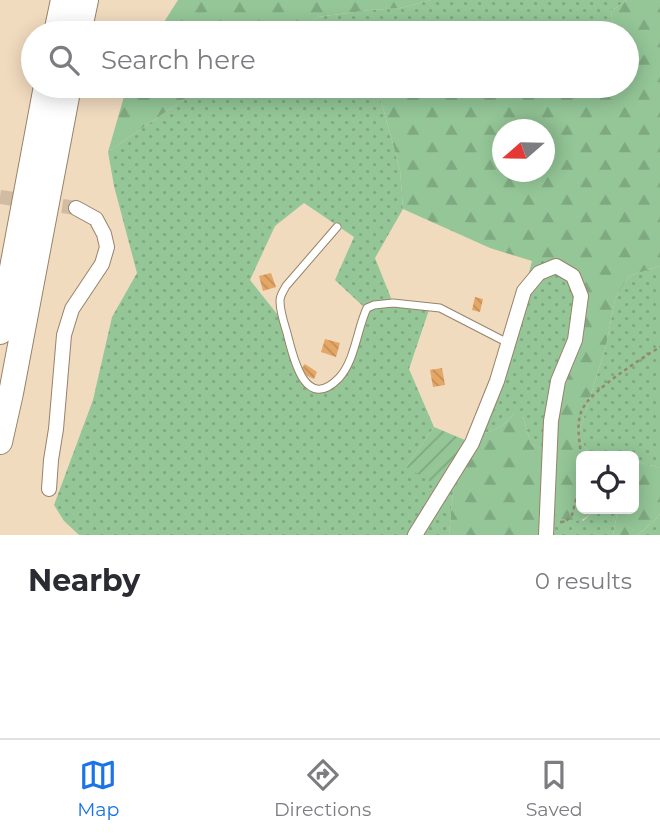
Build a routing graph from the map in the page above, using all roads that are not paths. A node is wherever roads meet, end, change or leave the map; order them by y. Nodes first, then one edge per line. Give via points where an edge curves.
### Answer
1 (63, 0) edge
2 (86, 0) edge
3 (59, 21) edge
4 (82, 21) edge
5 (44, 98) edge
6 (67, 98) edge
7 (76, 208) tunnel mouth
8 (337, 226) dead end
9 (0, 332) edge
10 (509, 343) junction
11 (0, 442) edge
12 (49, 489) dead end
13 (415, 535) edge
14 (546, 535) edge

1 - 3 highway
2 - 4 highway
5 - 9 highway
6 - 11 highway
7 - 12 street via 96,219 107,247 102,264 72,309 64,335
8 - 10 lane via 280,297 297,369 310,387 319,390 339,378 366,308 373,305 440,309
10 - 13 street via 470,446
10 - 14 street via 524,291 539,273 556,266 573,276 581,296 575,340 558,381 551,421

